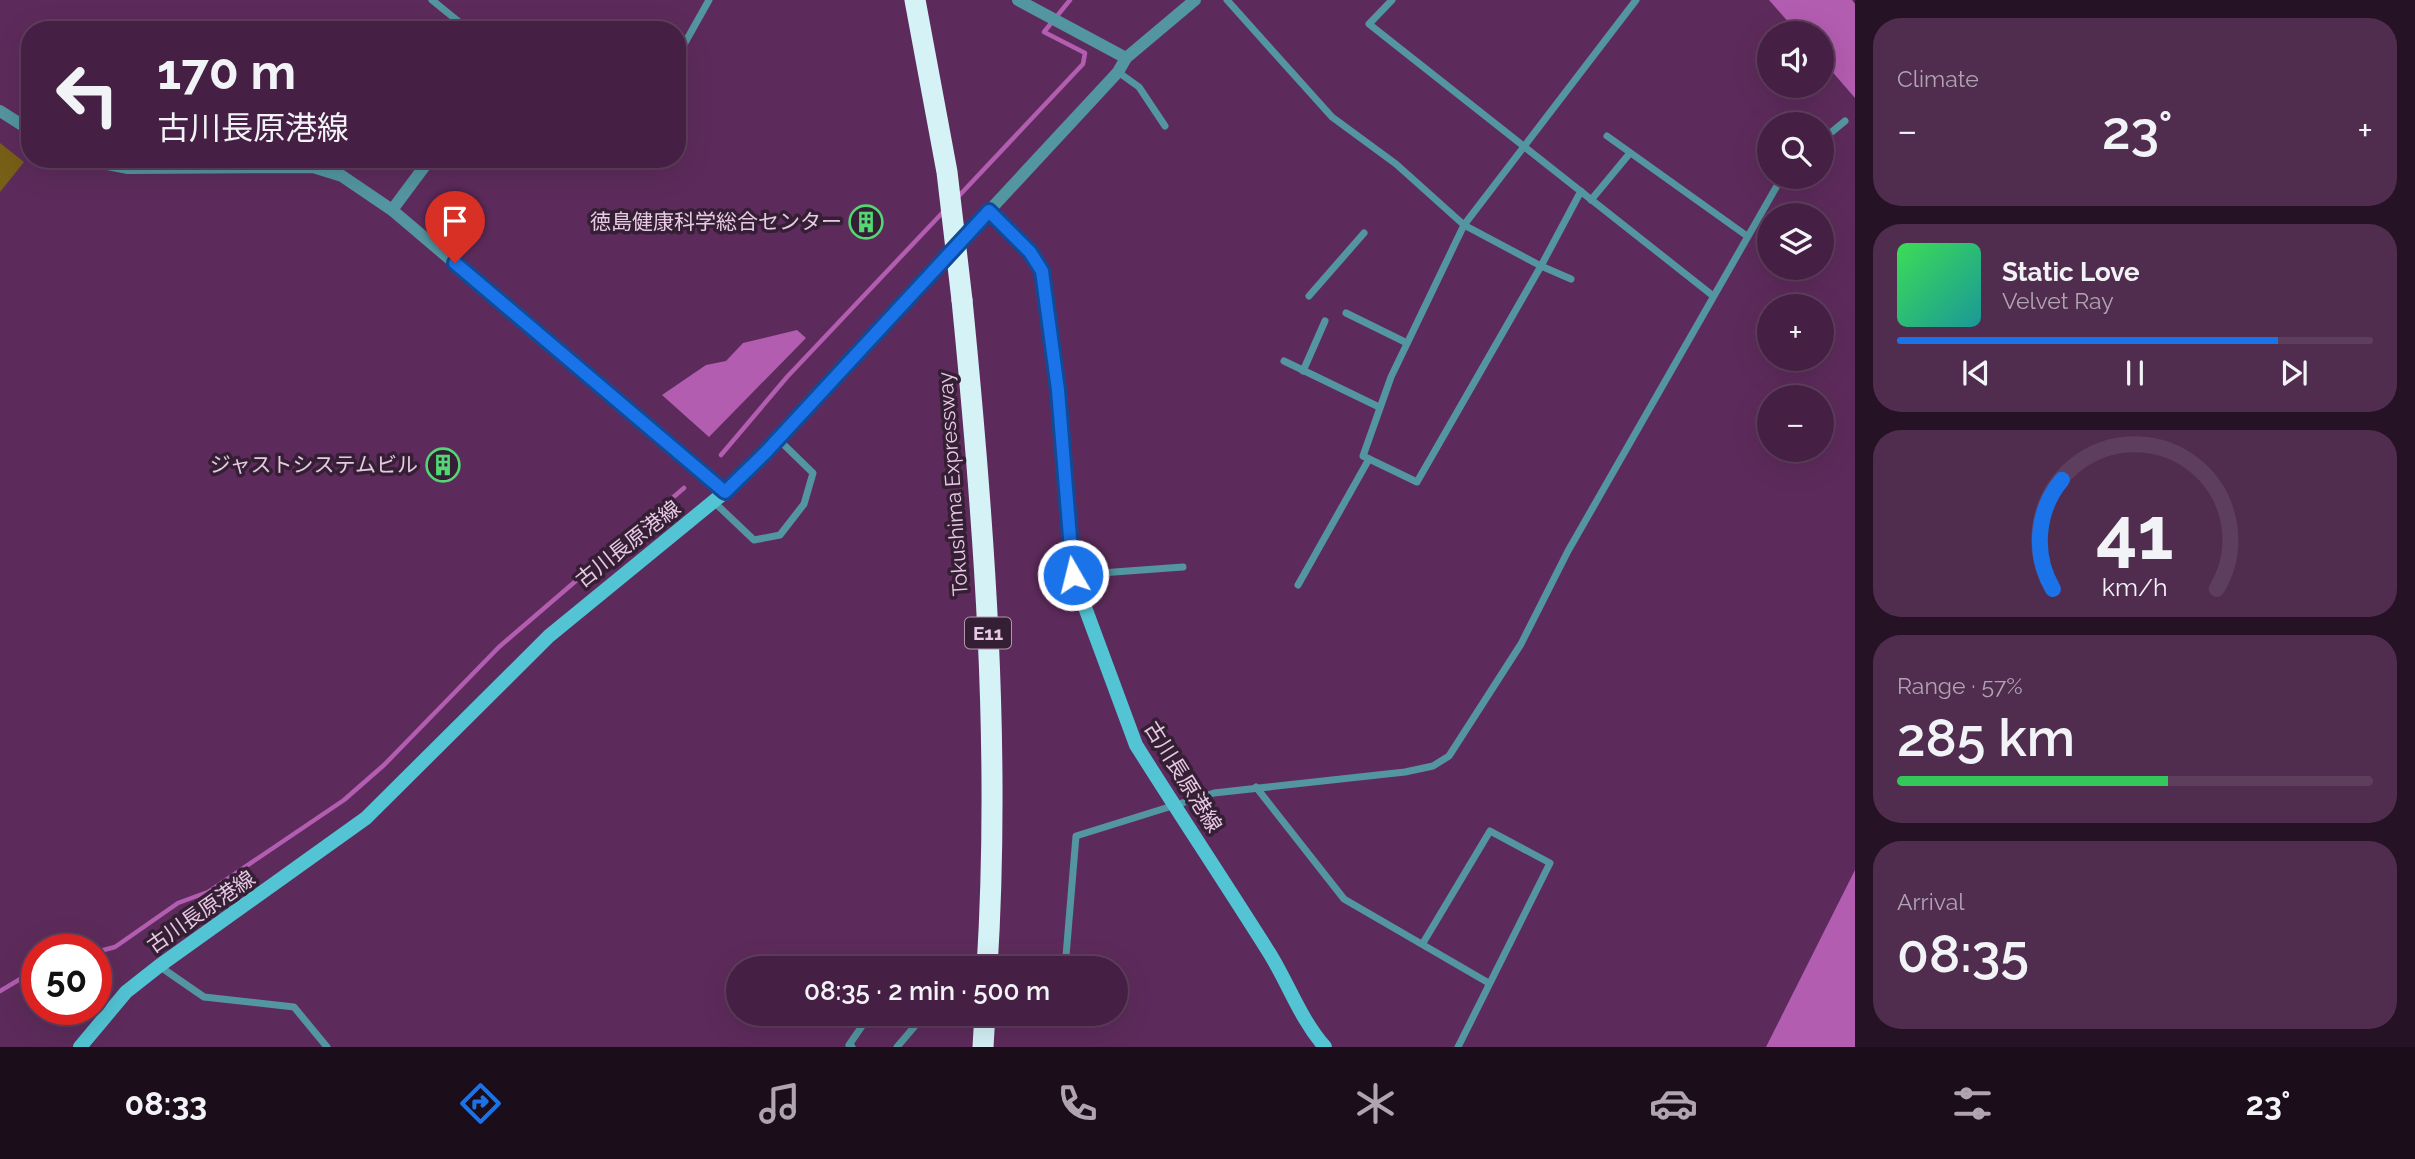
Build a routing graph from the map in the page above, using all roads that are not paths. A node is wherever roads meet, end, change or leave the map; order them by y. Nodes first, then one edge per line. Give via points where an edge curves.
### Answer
1 (432, 0) edge
2 (709, 0) edge
3 (915, 0) edge
4 (1018, 0) edge
5 (1195, 0) edge
6 (1227, 0) edge
7 (1392, 0) edge
8 (1636, 0) edge
9 (459, 21) edge
10 (686, 41) edge
11 (1126, 58) junction
12 (1118, 72) junction
13 (0, 111) edge
14 (1845, 121) dead end
15 (21, 124) edge
16 (1165, 127) dead end
17 (1834, 130) edge
18 (1607, 136) dead end
19 (1525, 147) junction
20 (1630, 153) junction
21 (316, 168) edge
22 (423, 168) edge
23 (1775, 189) edge
24 (1581, 191) junction
25 (1591, 200) junction
26 (392, 210) junction
27 (989, 211) junction
28 (1464, 225) junction
29 (1364, 233) dead end
30 (1747, 236) junction
31 (1541, 266) junction
32 (1571, 279) dead end
33 (1712, 295) junction
34 (1309, 296) dead end
35 (1346, 313) dead end
36 (1325, 321) dead end
37 (1407, 343) junction
38 (1284, 361) dead end
39 (1303, 370) junction
40 (1379, 407) junction
41 (778, 439) junction
42 (1370, 459) junction
43 (719, 497) junction
44 (1183, 568) dead end
45 (1073, 575) junction
46 (1298, 585) dead end
47 (1256, 787) junction
48 (1173, 804) junction
49 (1423, 943) junction
50 (987, 956) edge
51 (1066, 956) edge
52 (159, 966) junction
53 (1487, 982) junction
54 (862, 1026) edge
55 (915, 1026) edge
56 (984, 1026) edge
57 (80, 1047) edge
58 (327, 1047) edge
59 (852, 1047) edge
60 (897, 1047) edge
61 (983, 1047) edge
62 (1325, 1047) edge
63 (1458, 1047) edge

1 - 9 street
2 - 10 street
3 - 50 highway, Tokushima Expressway / E11, bridge via 947,172 978,456 992,782
4 - 11 street
5 - 11 street
6 - 28 street via 1332,117 1396,164
7 - 19 street via 1368,24
8 - 19 street
11 - 12 street
12 - 16 street via 1139,87
12 - 27 street
13 - 15 street
14 - 17 street
18 - 20 street
19 - 24 street
19 - 28 street
20 - 25 street
20 - 30 street
21 - 26 street via 342,176
22 - 26 street
23 - 30 street
24 - 25 street
24 - 31 street
25 - 33 street
26 - 43 street
27 - 41 main road, 古川長原港線
27 - 45 main road, 古川長原港線 via 1030,252 1042,271 1058,390
28 - 31 street
28 - 37 street
29 - 34 street
30 - 33 street
31 - 32 street
31 - 42 street via 1417,482
33 - 47 street via 1521,644 1449,756 1433,766 1405,772
35 - 37 street
36 - 39 street
37 - 40 street
38 - 39 street
39 - 40 street
40 - 42 street via 1363,456
41 - 43 main road, 古川長原港線
41 - 43 street via 813,473 804,504 780,536 754,540
42 - 46 street
43 - 52 main road, 古川長原港線 via 549,636 366,818
44 - 45 street
45 - 48 main road, 古川長原港線 via 1124,718
47 - 48 street
47 - 49 street via 1344,899
48 - 51 street via 1076,836
48 - 62 main road, 古川長原港線
49 - 53 street
49 - 53 street via 1490,831 1550,863
52 - 57 main road, 古川長原港線 via 126,992
52 - 58 street via 204,997 294,1007
53 - 63 street
54 - 59 street via 849,1045
55 - 60 street
56 - 61 highway

